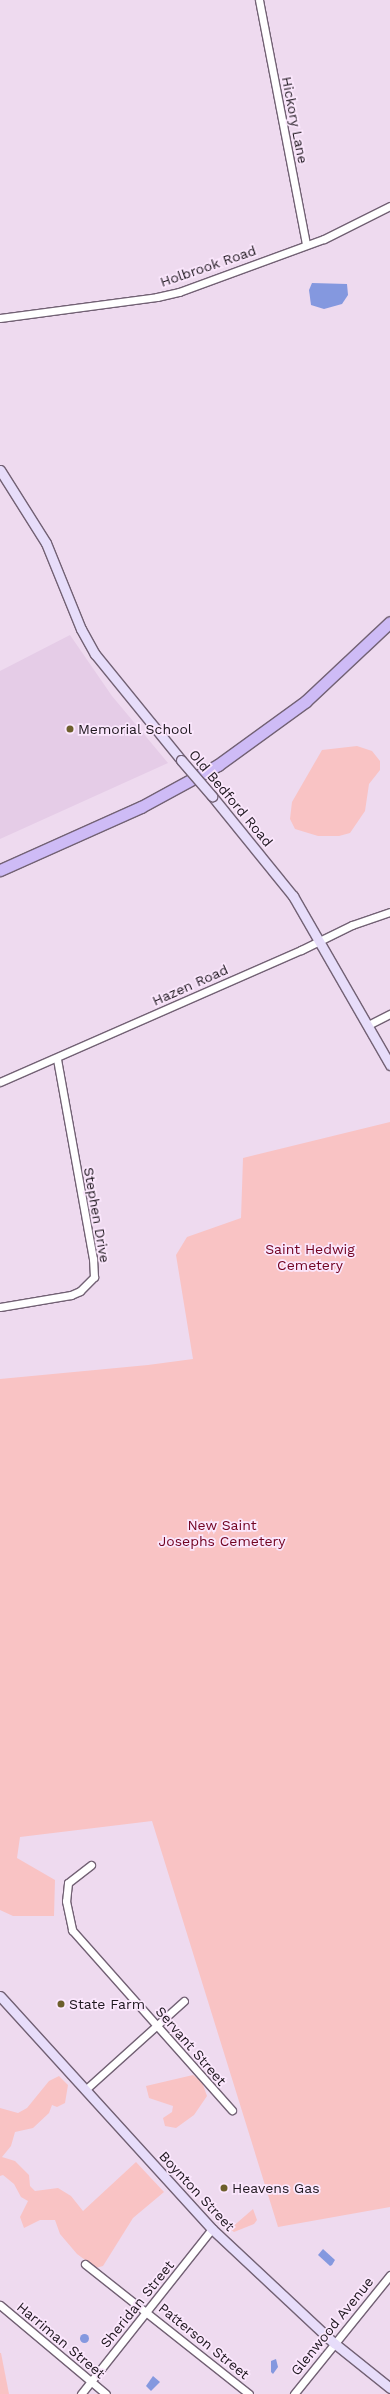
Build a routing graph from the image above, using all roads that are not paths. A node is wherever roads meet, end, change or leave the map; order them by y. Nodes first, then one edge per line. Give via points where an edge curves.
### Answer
1 (259, 0) edge
2 (390, 206) edge
3 (306, 245) junction
4 (0, 318) edge
5 (0, 470) edge
6 (390, 622) edge
7 (0, 870) edge
8 (390, 912) edge
9 (320, 941) junction
10 (390, 1014) edge
11 (368, 1025) junction
12 (57, 1058) junction
13 (390, 1065) edge
14 (0, 1082) edge
15 (0, 1307) edge
16 (91, 1865) dead end
17 (0, 1996) edge
18 (184, 2001) dead end
19 (157, 2025) junction
20 (85, 2090) junction
21 (232, 2110) dead end
22 (212, 2229) junction
23 (85, 2264) dead end
24 (390, 2275) edge
25 (0, 2305) edge
26 (148, 2312) junction
27 (334, 2343) junction
28 (91, 2382) junction
29 (390, 2388) edge
30 (81, 2394) edge
31 (106, 2394) edge
32 (250, 2394) edge
33 (294, 2394) edge

1 - 3 street, Hickory Lane
2 - 3 street, Holbrook Road
3 - 4 street, Holbrook Road via 158,297
5 - 9 street, Old Bedford Road, bridge via 46,543 81,628 95,654 280,878
6 - 7 main road via 306,701 218,765 141,807
8 - 9 street, Hazen Road
9 - 11 street, Old Bedford Road
9 - 12 street, Hazen Road
10 - 11 street
11 - 13 street, Old Bedford Road
12 - 14 street, Hazen Road
12 - 15 street, Stephen Drive via 93,1258 94,1277 80,1291 71,1295
16 - 19 street, Servant Street via 68,1883 66,1902 72,1930
17 - 20 street, Boynton Street
18 - 19 street
19 - 20 street
19 - 21 street, Servant Street
20 - 22 street, Boynton Street
22 - 26 street, Sheridan Street
22 - 27 street, Boynton Street
23 - 26 street, Patterson Street
24 - 27 street, Glenwood Avenue
25 - 28 street, Harriman Street
26 - 28 street, Sheridan Street
26 - 32 street, Patterson Street
27 - 29 street, Boynton Street
27 - 33 street, Glenwood Avenue
28 - 30 street, Sheridan Street
28 - 31 street, Harriman Street

